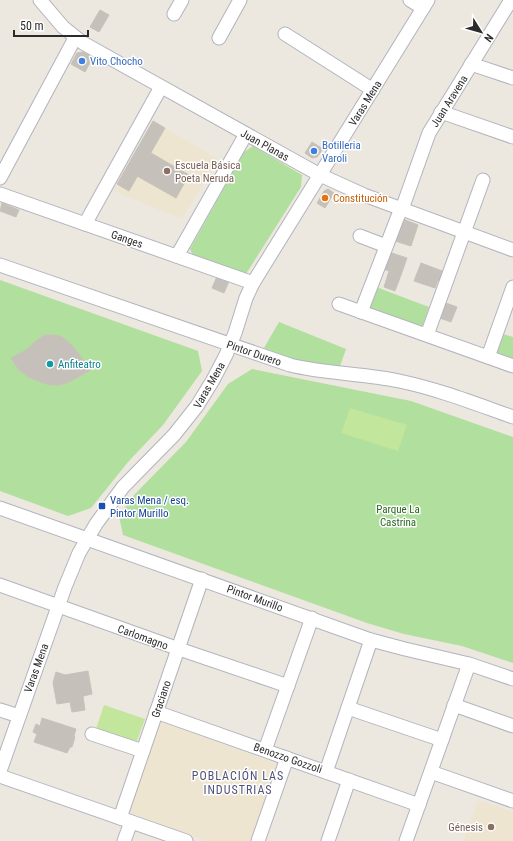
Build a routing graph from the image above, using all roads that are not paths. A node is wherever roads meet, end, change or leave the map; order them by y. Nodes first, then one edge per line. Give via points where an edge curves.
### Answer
1 (40, 0) edge
2 (182, 0) edge
3 (240, 0) edge
4 (410, 0) edge
5 (511, 0) edge
6 (426, 4) edge
7 (174, 14) dead end
8 (508, 16) edge
9 (285, 34) dead end
10 (75, 38) junction
11 (219, 38) dead end
12 (471, 64) junction
13 (513, 78) edge
14 (161, 87) junction
15 (373, 90) junction
16 (441, 112) junction
17 (246, 134) junction
18 (513, 137) edge
19 (320, 175) junction
20 (0, 178) edge
21 (483, 180) dead end
22 (0, 194) edge
23 (402, 209) junction
24 (85, 224) junction
25 (464, 232) junction
26 (360, 236) dead end
27 (386, 246) junction
28 (513, 250) edge
29 (177, 256) junction
30 (0, 265) edge
31 (253, 283) junction
32 (513, 287) edge
33 (339, 304) dead end
34 (361, 312) junction
35 (427, 335) junction
36 (231, 344) junction
37 (488, 357) junction
38 (513, 366) edge
39 (513, 417) edge
40 (0, 508) edge
41 (87, 539) junction
42 (202, 579) junction
43 (0, 585) edge
44 (58, 606) junction
45 (312, 618) junction
46 (371, 640) junction
47 (178, 649) junction
48 (469, 664) junction
49 (513, 678) edge
50 (288, 686) junction
51 (454, 705) junction
52 (348, 708) junction
53 (0, 710) edge
54 (156, 712) junction
55 (19, 716) junction
56 (513, 726) edge
57 (92, 734) dead end
58 (442, 740) junction
59 (265, 750) junction
60 (143, 751) junction
61 (287, 758) junction
62 (0, 771) edge
63 (326, 772) junction
64 (431, 772) junction
65 (0, 776) edge
66 (349, 780) junction
67 (513, 800) edge
68 (419, 805) junction
69 (125, 820) junction
70 (124, 841) edge
71 (186, 841) edge
72 (258, 841) edge
73 (328, 841) edge
74 (406, 841) edge

1 - 10 street, Juan Planas
2 - 7 street
3 - 11 street
4 - 6 street
5 - 8 street, Juan Aravena
6 - 15 street, Varas Mena
8 - 12 street, Juan Aravena
9 - 15 street
10 - 14 street, Juan Planas
10 - 20 street
12 - 13 street
12 - 16 street, Juan Aravena
14 - 17 street, Juan Planas
14 - 24 street
15 - 19 street, Varas Mena
16 - 18 street
16 - 23 street, Juan Aravena via 426,139
17 - 19 street, Juan Planas
17 - 29 street
19 - 23 street, Juan Planas
19 - 31 street, Varas Mena
21 - 25 street
22 - 24 street, Ganges
23 - 25 street, Juan Planas
23 - 27 street, Juan Aravena
24 - 29 street, Ganges
25 - 28 street, Juan Planas
25 - 35 street
26 - 27 street
27 - 34 street, Juan Aravena
29 - 31 street, Ganges
30 - 36 street, Pintor Durero
31 - 36 street, Varas Mena
32 - 37 street
33 - 34 street
34 - 35 street
35 - 37 street
36 - 39 street, Pintor Durero via 300,367 375,376 413,384
36 - 41 street, Varas Mena via 192,414 123,488
37 - 38 street
40 - 41 street, Pintor Murillo
41 - 42 street, Pintor Murillo
41 - 44 street, Varas Mena
42 - 45 street, Pintor Murillo
42 - 47 street, Graciano
43 - 44 street, Carlomagno
44 - 47 street, Carlomagno
44 - 55 street, Varas Mena
45 - 46 street, Pintor Murillo
45 - 50 street
46 - 48 street, Pintor Murillo
46 - 52 street
47 - 50 street, Carlomagno
47 - 54 street, Graciano
48 - 49 street, Pintor Murillo
48 - 51 street
50 - 59 street
51 - 56 street
51 - 58 street
52 - 58 street
52 - 63 street
53 - 55 street
54 - 59 street, Benozzo Gozzoli
54 - 60 street, Graciano
55 - 62 street, Varas Mena
57 - 60 street
58 - 64 street
59 - 61 street, Benozzo Gozzoli
60 - 69 street, Graciano
61 - 63 street, Benozzo Gozzoli
61 - 72 street
63 - 66 street, Benozzo Gozzoli
64 - 67 street
64 - 68 street
65 - 69 street
66 - 68 street, Benozzo Gozzoli
66 - 73 street
68 - 74 street
69 - 70 street, Graciano
69 - 71 street

